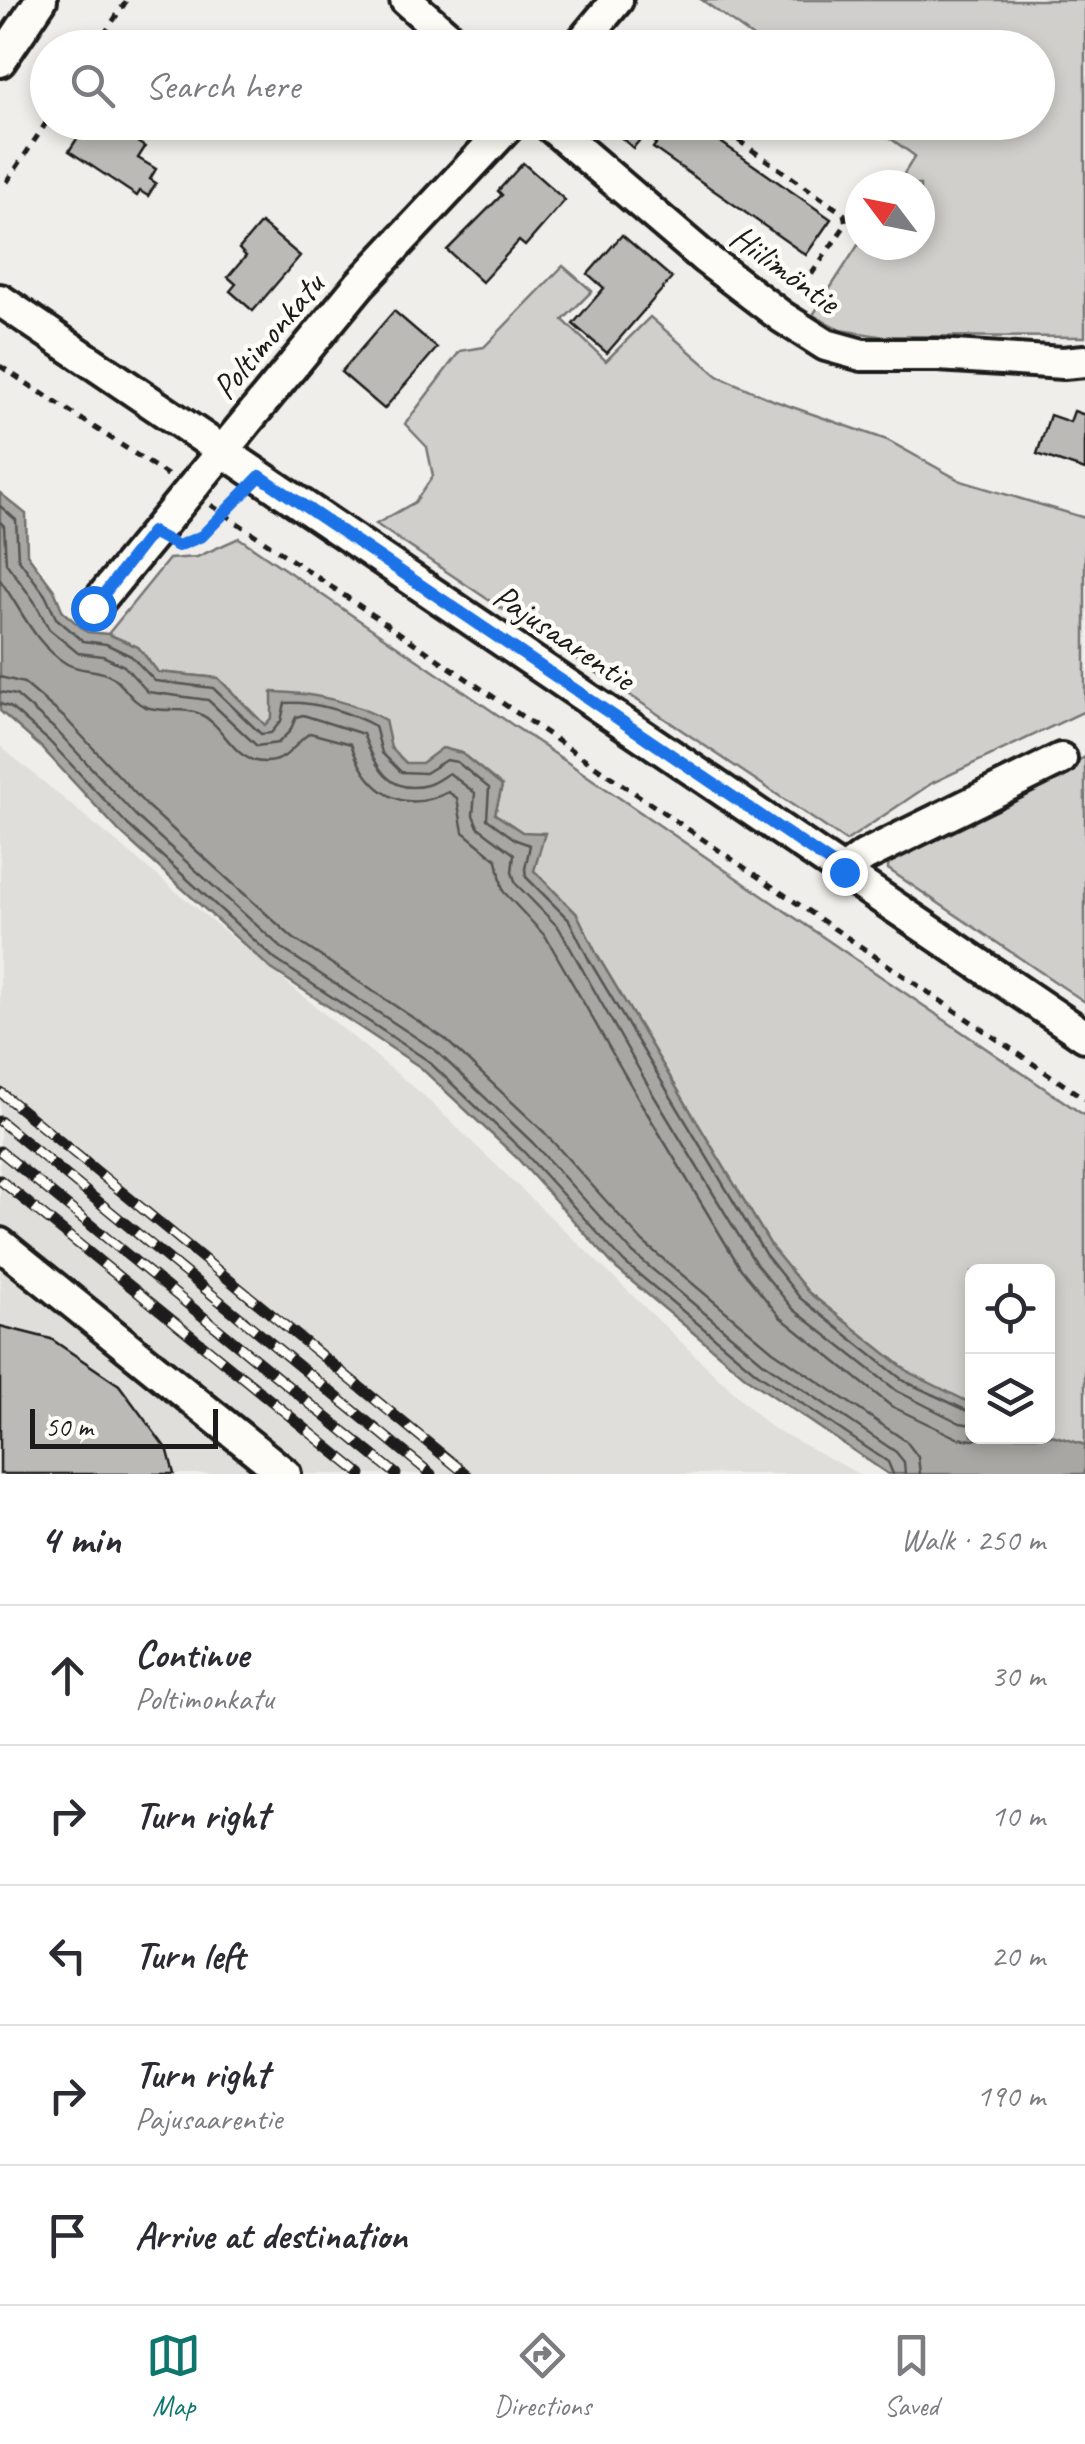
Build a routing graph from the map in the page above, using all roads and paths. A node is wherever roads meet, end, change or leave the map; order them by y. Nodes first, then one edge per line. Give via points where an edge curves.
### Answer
1 (42, 0) edge
2 (127, 0) edge
3 (406, 0) edge
4 (617, 0) edge
5 (107, 30) edge
6 (440, 30) edge
7 (592, 30) edge
8 (0, 61) edge
9 (35, 140) edge
10 (495, 140) edge
11 (567, 140) edge
12 (738, 140) edge
13 (7, 182) dead end
14 (0, 300) edge
15 (782, 318) junction
16 (1085, 361) edge
17 (0, 366) edge
18 (220, 452) junction
19 (260, 476) junction
20 (191, 491) junction
21 (224, 515) junction
22 (152, 532) junction
23 (93, 608) dead end
24 (1060, 758) dead end
25 (844, 872) junction
26 (1085, 1036) edge
27 (1085, 1100) edge
28 (0, 1244) edge
29 (285, 1474) edge

1 - 8 street
2 - 5 path
3 - 6 street
4 - 7 street
9 - 13 path
10 - 18 street, Poltimonkatu via 360,284
11 - 15 street, Hiilimöntie
12 - 15 path via 844,214 846,224
14 - 18 street, Pajusaarentie
15 - 16 street, Hiilimöntie via 826,345 862,355
17 - 20 path
18 - 19 street, Pajusaarentie
18 - 20 street, Poltimonkatu
19 - 21 path
19 - 25 street, Pajusaarentie
20 - 21 path
20 - 22 street, Poltimonkatu
21 - 22 path via 202,536 178,546
21 - 27 path
22 - 23 street, Poltimonkatu
24 - 25 street
25 - 26 street, Pajusaarentie
28 - 29 street

